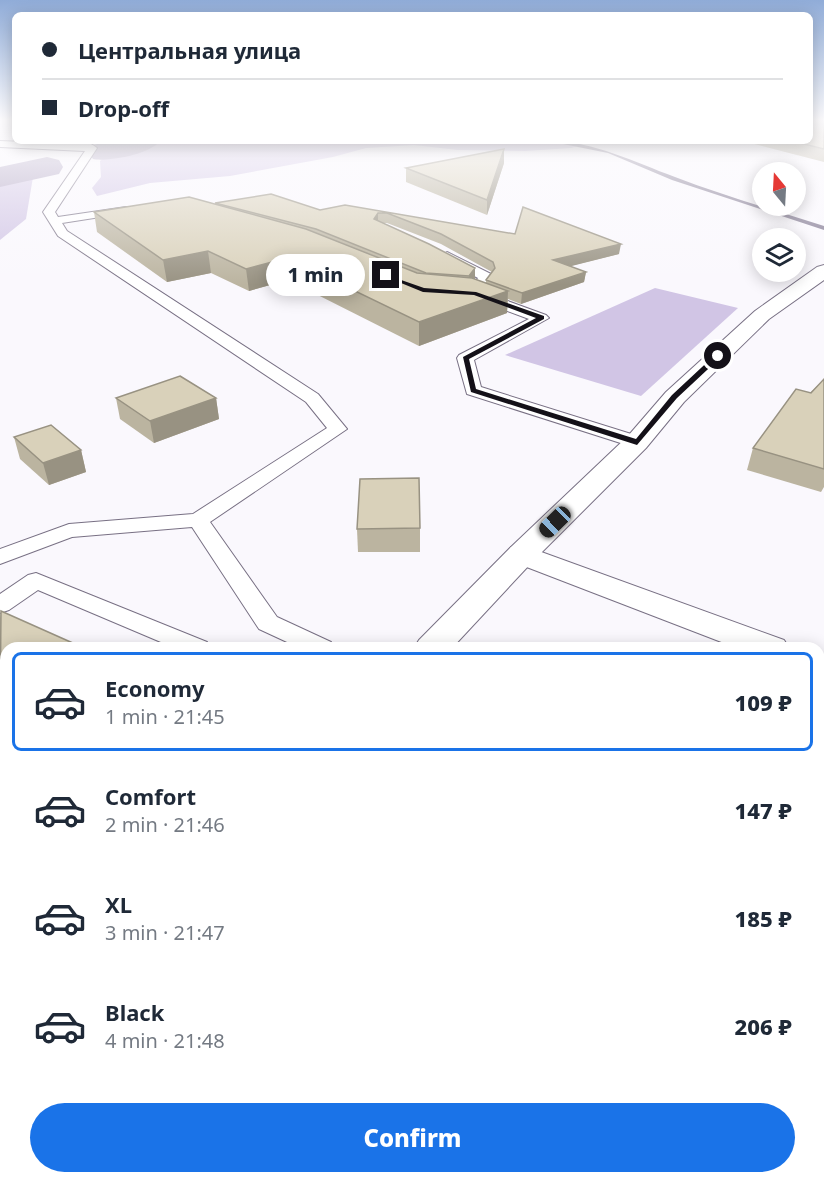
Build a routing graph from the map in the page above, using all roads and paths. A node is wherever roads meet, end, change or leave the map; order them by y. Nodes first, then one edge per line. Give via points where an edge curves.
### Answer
1 (76, 174) edge
2 (140, 208) edge
3 (54, 220) junction
4 (435, 249) edge
5 (824, 271) edge
6 (637, 442) junction
7 (198, 520) junction
8 (522, 555) junction
9 (0, 557) edge
10 (0, 605) edge
11 (184, 642) edge
12 (310, 642) edge
13 (438, 642) edge
14 (755, 642) edge

1 - 3 lane via 49,212
2 - 3 lane
3 - 7 lane via 62,233 312,398 338,429
4 - 6 lane via 486,277 469,293 542,318 465,358 473,390
5 - 6 street via 762,315 675,397
6 - 8 street
7 - 9 lane via 69,531
7 - 12 lane via 268,622
8 - 13 street
8 - 14 street
10 - 11 lane via 36,580

